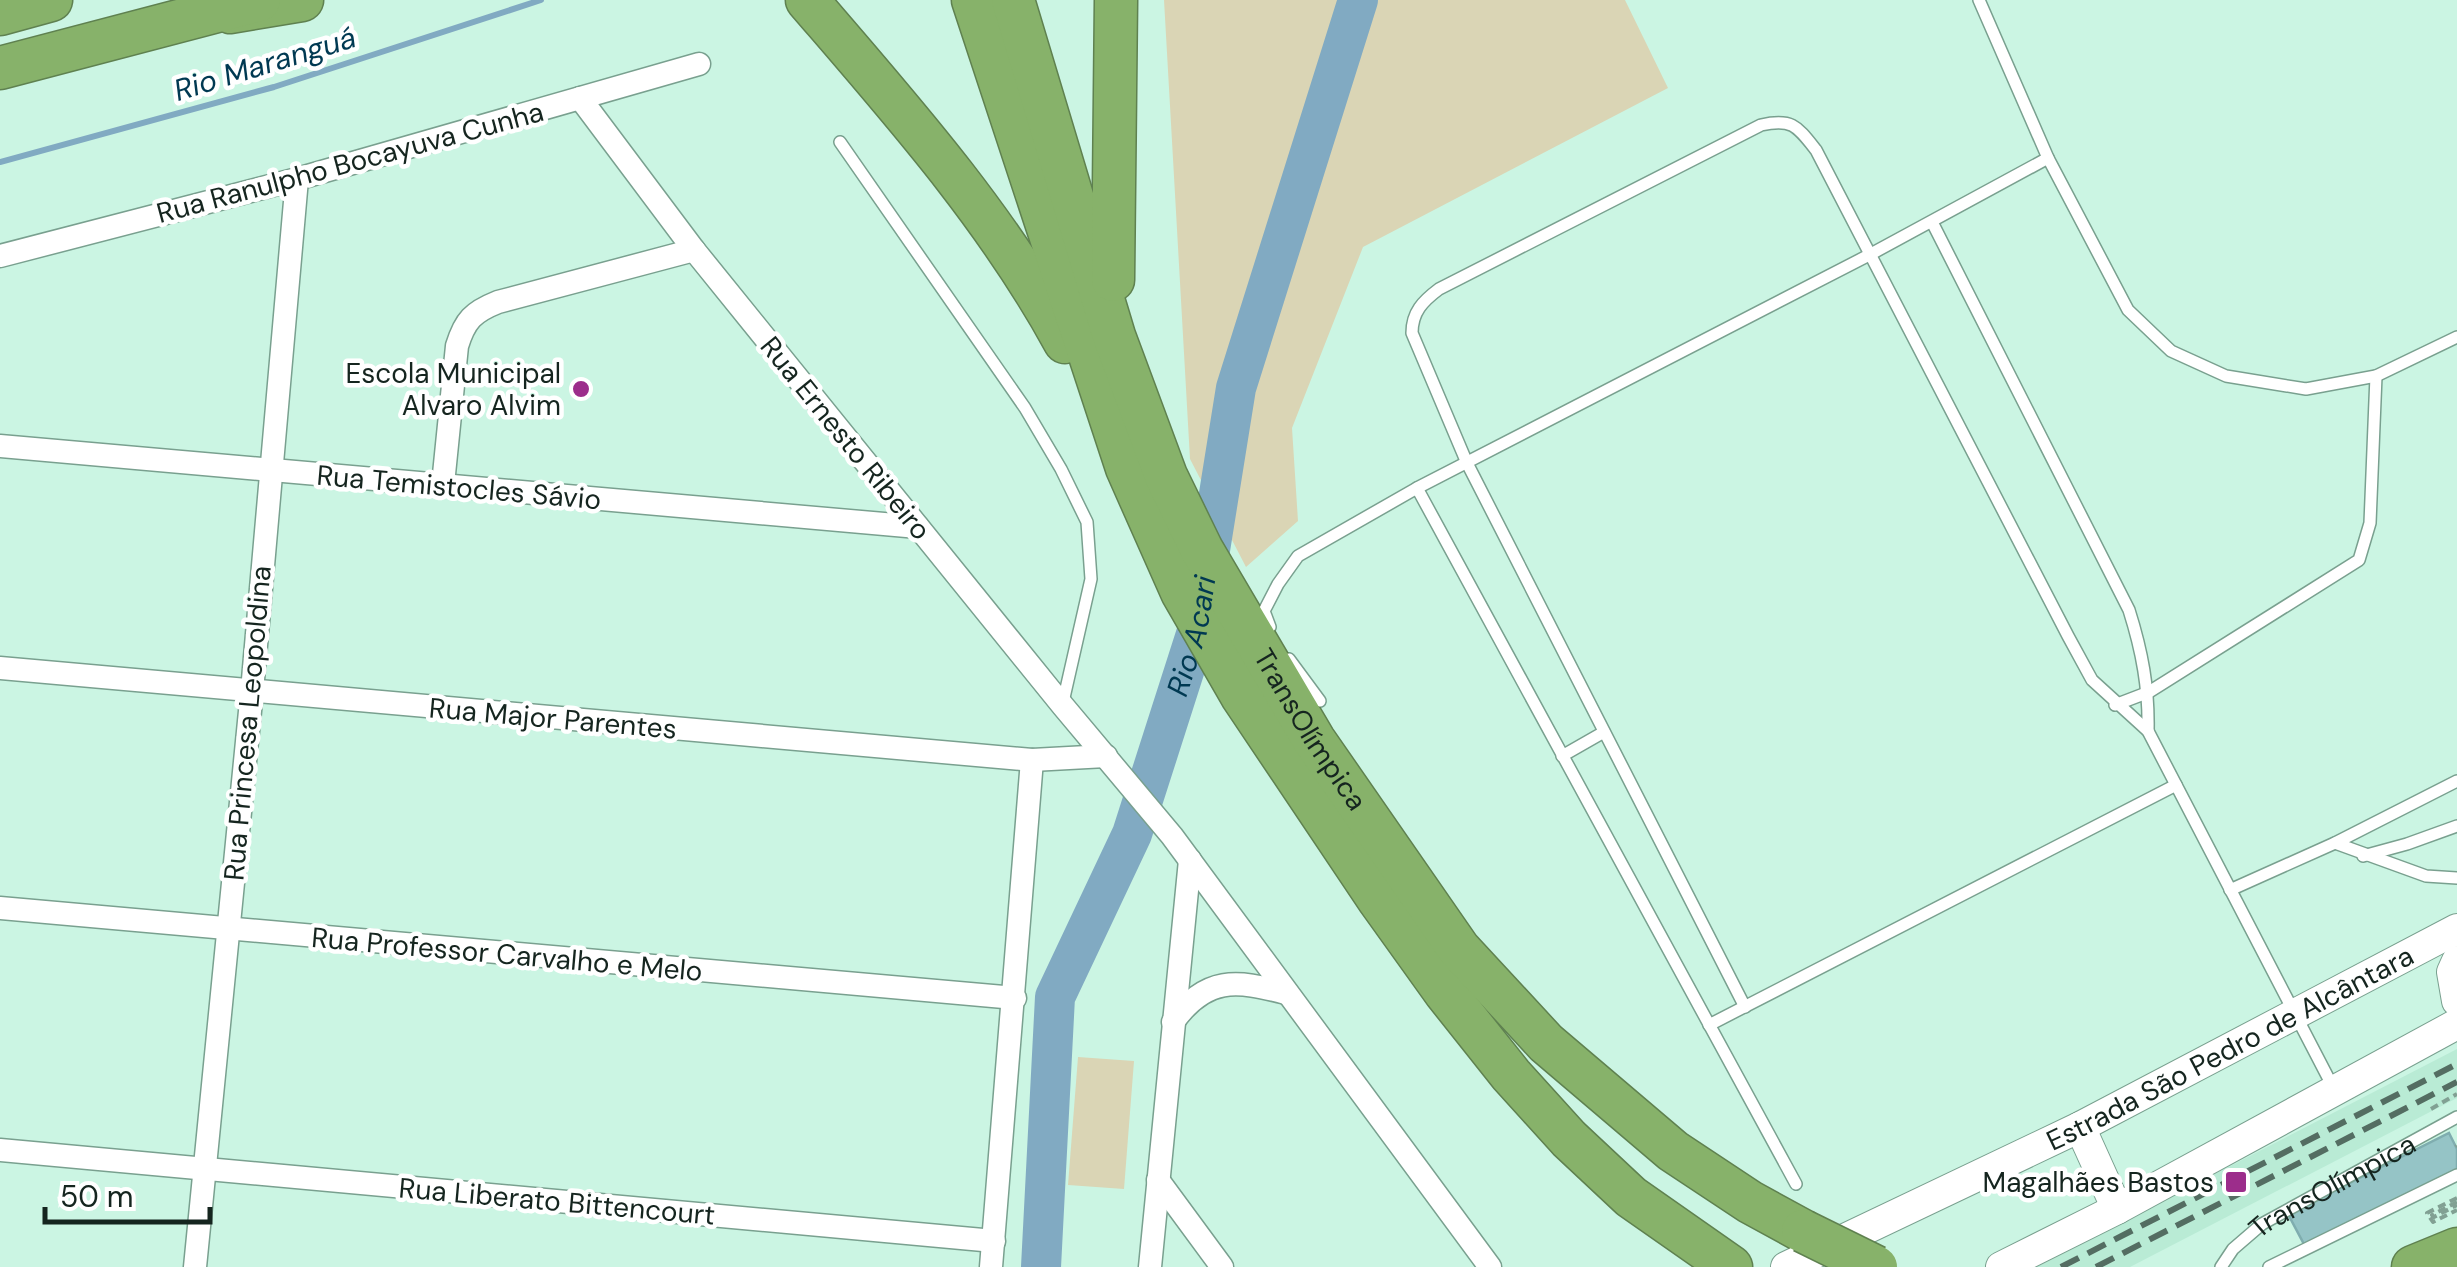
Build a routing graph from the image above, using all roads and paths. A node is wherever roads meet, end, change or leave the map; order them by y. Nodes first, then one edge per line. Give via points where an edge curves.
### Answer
1 (51, 0) edge
2 (259, 0) edge
3 (302, 0) edge
4 (807, 0) edge
5 (973, 0) edge
6 (1116, 0) edge
7 (1979, 0) edge
8 (0, 14) edge
9 (195, 18) junction
10 (1009, 26) edge
11 (699, 64) dead end
12 (0, 68) edge
13 (580, 98) junction
14 (840, 142) dead end
15 (2048, 158) junction
16 (297, 179) junction
17 (1932, 222) junction
18 (694, 250) junction
19 (1871, 254) junction
20 (0, 256) edge
21 (1114, 336) junction
22 (2457, 337) edge
23 (2376, 376) junction
24 (0, 446) edge
25 (1468, 464) junction
26 (270, 472) junction
27 (1129, 473) junction
28 (443, 484) junction
29 (1417, 488) junction
30 (918, 528) junction
31 (1270, 643) junction
32 (0, 668) edge
33 (252, 691) junction
34 (2149, 692) junction
35 (1320, 701) dead end
36 (2115, 705) junction
37 (1062, 706) junction
38 (2148, 731) junction
39 (1604, 732) junction
40 (1562, 756) junction
41 (1032, 760) junction
42 (1112, 764) junction
43 (2457, 781) edge
44 (2176, 785) junction
45 (2457, 826) edge
46 (2334, 843) junction
47 (2363, 856) junction
48 (1190, 860) junction
49 (2457, 878) edge
50 (2230, 890) junction
51 (0, 908) edge
52 (2457, 929) edge
53 (228, 930) junction
54 (2457, 961) edge
55 (1286, 993) junction
56 (1014, 998) junction
57 (2457, 1001) edge
58 (1744, 1007) junction
59 (2295, 1014) junction
60 (1172, 1022) junction
61 (2457, 1024) edge
62 (1709, 1025) junction
63 (2334, 1089) junction
64 (2457, 1094) edge
65 (2431, 1109) dead end
66 (2457, 1117) edge
67 (2080, 1127) junction
68 (0, 1150) edge
69 (205, 1168) junction
70 (2457, 1174) edge
71 (1158, 1180) junction
72 (1796, 1184) dead end
73 (2457, 1203) edge
74 (2117, 1208) junction
75 (994, 1241) junction
76 (1795, 1249) edge
77 (2457, 1249) edge
78 (195, 1267) edge
79 (992, 1267) edge
80 (1150, 1267) edge
81 (1222, 1267) edge
82 (1490, 1267) edge
83 (1731, 1267) edge
84 (1876, 1267) edge
85 (2001, 1267) edge
86 (2221, 1267) edge
87 (2269, 1267) edge
88 (2414, 1267) edge

1 - 8 highway
2 - 9 highway
3 - 9 highway
4 - 27 highway via 982,211 1040,296
5 - 10 highway, TransOlímpica
6 - 21 highway
7 - 15 lane
9 - 12 highway
10 - 21 highway, TransOlímpica
10 - 27 highway, TransOlímpica
11 - 13 street, Rua Ranulpho Bocayuva Cunha
13 - 16 street, Rua Ranulpho Bocayuva Cunha
13 - 18 street, Rua Ernesto Ribeiro
14 - 37 lane via 1025,408 1087,522 1091,579
15 - 17 lane
15 - 23 lane via 2128,310 2171,351 2226,376 2306,388
16 - 20 street, Rua Ranulpho Bocayuva Cunha
16 - 26 street, Rua Princesa Leopoldina
17 - 19 lane
17 - 34 lane via 2128,610
18 - 28 street via 474,311 457,346
18 - 30 street, Rua Ernesto Ribeiro
19 - 25 lane
19 - 25 lane via 1816,150 1798,128 1780,121 1439,288 1424,300 1412,333
19 - 36 lane via 2068,636
21 - 31 highway, TransOlímpica via 1166,476 1202,550
22 - 23 lane
23 - 34 lane via 2370,523 2360,560
24 - 26 street, Rua Temistocles Sávio
25 - 29 lane
25 - 39 lane
26 - 28 street, Rua Temistocles Sávio
26 - 33 street, Rua Princesa Leopoldina
27 - 83 highway, TransOlímpica via 1182,592 1242,696 1401,930 1569,1140 1631,1197
28 - 30 street, Rua Temistocles Sávio
29 - 31 lane via 1298,556 1264,611
29 - 40 lane
30 - 37 street, Rua Ernesto Ribeiro
31 - 35 lane
31 - 76 highway, TransOlímpica via 1314,740 1459,949 1561,1056 1673,1151 1750,1202
32 - 33 street, Rua Major Parentes
33 - 41 street, Rua Major Parentes
33 - 53 street, Rua Princesa Leopoldina
34 - 36 lane
34 - 38 lane
36 - 38 lane
37 - 42 street, Rua Ernesto Ribeiro
38 - 44 lane
39 - 40 lane
39 - 58 lane
40 - 62 lane
41 - 42 street, Rua Major Parentes
41 - 56 street
42 - 48 street, Rua Ernesto Ribeiro
43 - 46 lane
44 - 50 lane
44 - 58 lane
45 - 47 lane
46 - 47 lane
46 - 50 lane
47 - 49 lane via 2426,876
48 - 55 street, Rua Ernesto Ribeiro
48 - 60 street
50 - 59 lane
51 - 53 street, Rua Professor Carvalho e Melo
52 - 59 street, Estrada São Pedro de Alcântara
53 - 56 street, Rua Professor Carvalho e Melo
53 - 69 street, Rua Princesa Leopoldina
54 - 57 street
55 - 60 street via 1222,984 1197,994
55 - 82 street, Rua Ernesto Ribeiro
56 - 75 street
58 - 62 lane
59 - 63 lane
59 - 67 street, Estrada São Pedro de Alcântara
60 - 71 street
61 - 63 street
62 - 72 lane
63 - 74 street
64 - 65 path
66 - 86 lane, TransOlímpica via 2262,1224
67 - 74 street
67 - 76 street, Estrada São Pedro de Alcântara
68 - 69 street, Rua Liberato Bittencourt
69 - 75 street, Rua Liberato Bittencourt
69 - 78 street, Rua Princesa Leopoldina
70 - 87 lane, TransOlímpica
71 - 80 street
71 - 81 street
73 - 73 path via 2433,1222 2427,1213
74 - 85 street
75 - 79 street
76 - 84 highway, TransOlímpica, bridge
77 - 88 highway

